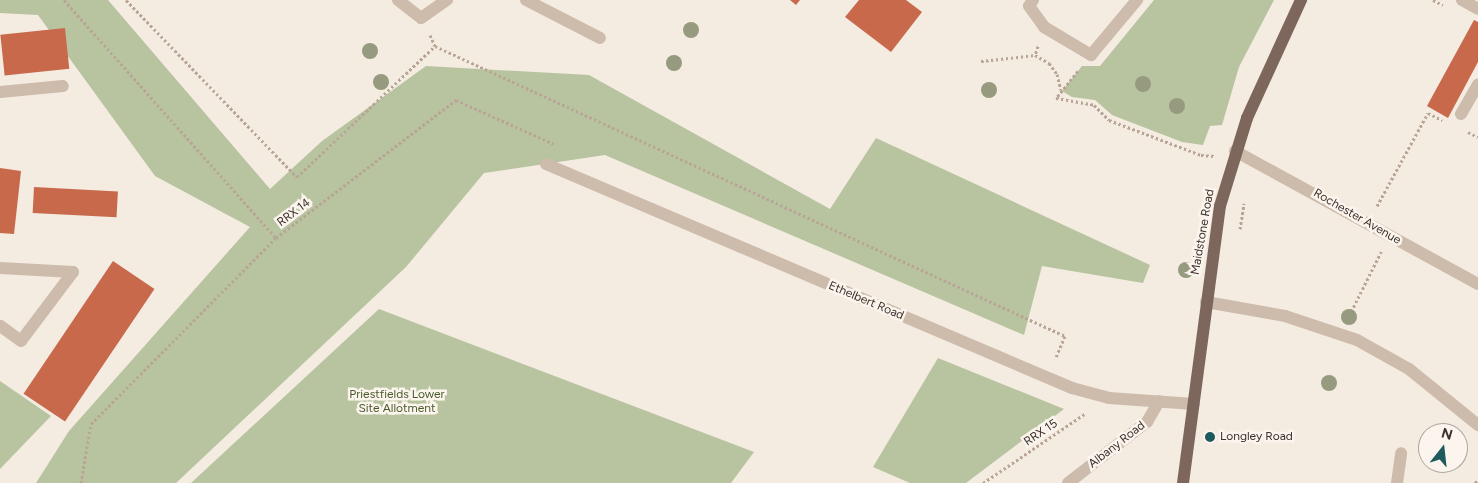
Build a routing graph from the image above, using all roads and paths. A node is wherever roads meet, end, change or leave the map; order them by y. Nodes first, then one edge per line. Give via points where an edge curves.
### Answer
1 (64, 0) edge
2 (398, 0) edge
3 (447, 0) edge
4 (526, 0) edge
5 (1033, 0) edge
6 (1137, 0) edge
7 (1301, 0) edge
8 (1463, 1) edge
9 (1478, 9) edge
10 (1044, 26) junction
11 (600, 38) dead end
12 (1091, 55) junction
13 (1035, 56) junction
14 (981, 61) dead end
15 (1478, 85) edge
16 (63, 86) dead end
17 (1062, 91) junction
18 (0, 92) edge
19 (1461, 114) dead end
20 (1445, 121) dead end
21 (1461, 129) dead end
22 (1478, 137) edge
23 (559, 150) dead end
24 (1234, 155) junction
25 (546, 164) dead end
26 (1245, 197) dead end
27 (1367, 203) dead end
28 (1239, 235) dead end
29 (1390, 236) junction
30 (276, 238) junction
31 (0, 268) edge
32 (1478, 284) edge
33 (1206, 302) junction
34 (1348, 318) dead end
35 (0, 326) edge
36 (1108, 398) junction
37 (1158, 401) junction
38 (1194, 404) junction
39 (1478, 425) edge
40 (1401, 454) dead end
41 (1478, 480) edge
42 (81, 483) edge
43 (983, 483) edge
44 (1068, 483) edge
45 (1183, 483) edge
46 (1397, 483) edge
47 (1475, 483) edge

1 - 30 path, RRX 14
2 - 3 street via 421,18
4 - 11 street
5 - 10 street via 1029,6
6 - 12 street
7 - 24 main road, Maidstone Road via 1286,27
8 - 9 street
10 - 12 street
10 - 13 path
12 - 17 path
13 - 14 path
13 - 17 path via 1049,63 1058,74
15 - 19 street
16 - 18 street
17 - 24 path via 1056,98 1094,105 1109,120 1201,155
20 - 27 path via 1428,113 1376,208
21 - 22 path
23 - 30 path, RRX 14 via 553,143 456,100
24 - 29 street, Rochester Avenue
24 - 33 main road, Maidstone Road via 1220,206
25 - 36 street, Ethelbert Road via 990,355 1072,388
26 - 28 path
29 - 32 street, Rochester Avenue
29 - 34 path
30 - 42 path via 90,424
31 - 35 street via 73,272 21,341
33 - 38 main road, Maidstone Road
33 - 39 street via 1284,316 1357,340 1404,366
36 - 37 street, Ethelbert Road
36 - 43 path, RRX 15
37 - 38 street, Ethelbert Road
37 - 44 street, Albany Road via 1145,424
38 - 45 main road, Maidstone Road
40 - 46 street
41 - 47 path

